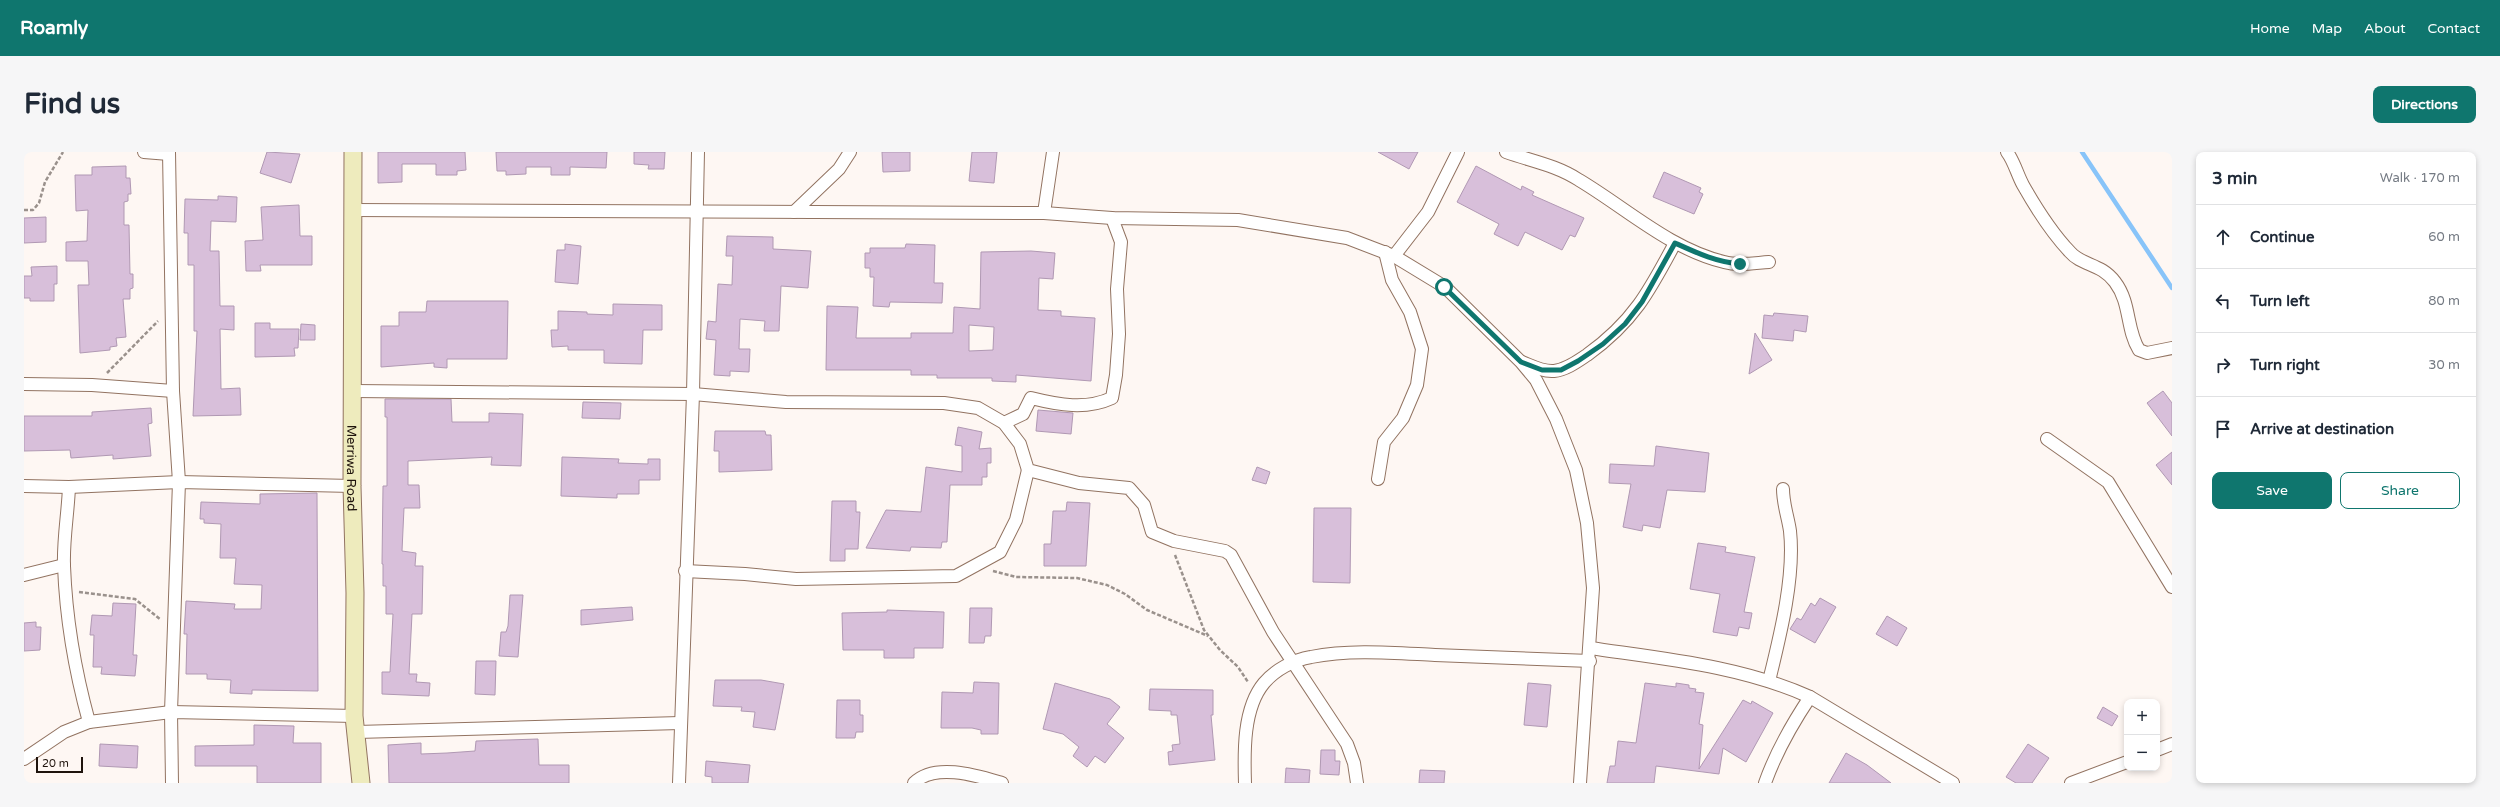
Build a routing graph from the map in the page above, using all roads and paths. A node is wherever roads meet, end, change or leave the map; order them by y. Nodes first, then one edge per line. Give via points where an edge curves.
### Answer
1 (64, 152) edge
2 (144, 152) edge
3 (353, 152) edge
4 (698, 152) edge
5 (850, 152) edge
6 (1054, 152) edge
7 (1458, 152) edge
8 (1506, 152) edge
9 (2007, 152) edge
10 (169, 153) edge
11 (24, 210) edge
12 (354, 210) junction
13 (699, 212) junction
14 (794, 212) junction
15 (1044, 213) junction
16 (1112, 218) junction
17 (1675, 243) junction
18 (1389, 254) junction
19 (1769, 262) dead end
20 (170, 306) junction
21 (2172, 348) edge
22 (1521, 362) junction
23 (24, 384) edge
24 (92, 385) junction
25 (172, 391) junction
26 (354, 391) junction
27 (693, 394) junction
28 (1004, 423) junction
29 (2048, 439) dead end
30 (1028, 470) junction
31 (1378, 479) dead end
32 (179, 482) junction
33 (24, 486) edge
34 (352, 486) junction
35 (69, 487) junction
36 (1783, 489) dead end
37 (1165, 537) junction
38 (64, 565) junction
39 (975, 567) junction
40 (685, 571) junction
41 (24, 575) edge
42 (2172, 587) edge
43 (66, 590) junction
44 (174, 632) junction
45 (1208, 636) junction
46 (1590, 648) junction
47 (1590, 661) junction
48 (1295, 662) junction
49 (1769, 681) junction
50 (1810, 697) junction
51 (1253, 701) junction
52 (171, 712) junction
53 (89, 722) junction
54 (680, 723) junction
55 (356, 724) junction
56 (2172, 744) edge
57 (2160, 749) edge
58 (24, 759) edge
59 (2124, 763) edge
60 (172, 783) edge
61 (361, 783) edge
62 (679, 783) edge
63 (914, 783) edge
64 (1002, 783) edge
65 (1245, 783) edge
66 (1357, 783) edge
67 (1580, 783) edge
68 (1765, 783) edge
69 (1953, 783) edge
70 (2071, 783) edge

1 - 11 path via 45,182 38,205 33,210
2 - 10 street
3 - 12 street, Merriwa Road
4 - 13 street
5 - 14 street via 839,169
6 - 15 street
7 - 18 street via 1428,212
8 - 17 street via 1542,162 1579,180
9 - 21 street via 2030,198 2071,254 2107,272 2116,282 2124,297 2131,333 2139,350 2146,353
10 - 20 street
12 - 13 street
12 - 26 street, Merriwa Road
13 - 14 street
13 - 27 street
14 - 15 street
15 - 16 street
16 - 18 street via 1238,220 1347,238
16 - 28 street via 1121,242 1117,289 1119,334 1112,398 1097,405 1060,405 1031,398 1023,414
17 - 19 street via 1725,263
17 - 22 street via 1642,302 1625,324 1603,344 1561,370 1542,370
18 - 22 street via 1444,287
18 - 31 street via 1392,280 1410,312 1422,349 1417,386 1403,418 1384,442
20 - 24 path via 130,352
20 - 25 street
22 - 46 street via 1536,380 1556,419 1576,470 1587,522 1593,588
23 - 24 street
24 - 25 street
25 - 32 street
26 - 27 street
26 - 34 street, Merriwa Road
27 - 28 street via 786,402 944,403 972,406
27 - 40 street
28 - 30 street via 1020,444
29 - 42 street via 2108,482
30 - 37 street via 1079,483 1130,488 1144,505 1152,532
30 - 39 street via 1012,532 1000,552
32 - 34 street
32 - 35 street
32 - 44 street
33 - 35 street
34 - 55 street, Merriwa Road
35 - 38 street
36 - 49 street via 1784,511 1790,531 1788,577 1780,637
37 - 45 path
37 - 48 street via 1224,550 1231,555 1273,632
38 - 41 street
38 - 43 street
39 - 40 street via 956,576 796,580
39 - 45 path via 1016,577 1077,578 1107,585 1148,610
40 - 54 street
43 - 44 path via 135,599
43 - 53 street via 74,660
44 - 52 street
45 - 51 path via 1243,673
46 - 47 street
46 - 49 street via 1720,668
47 - 48 street via 1384,652 1310,657
47 - 67 street
48 - 51 street via 1270,676
48 - 66 street via 1312,694 1347,744 1354,763
49 - 50 street
50 - 68 street via 1791,725
50 - 69 street
51 - 65 street via 1247,738
52 - 53 street
52 - 55 street
52 - 60 street
53 - 58 street via 64,732
54 - 55 street
54 - 62 street
55 - 61 street, Merriwa Road
56 - 57 street
59 - 70 street
63 - 64 street via 929,775 954,772 972,774

